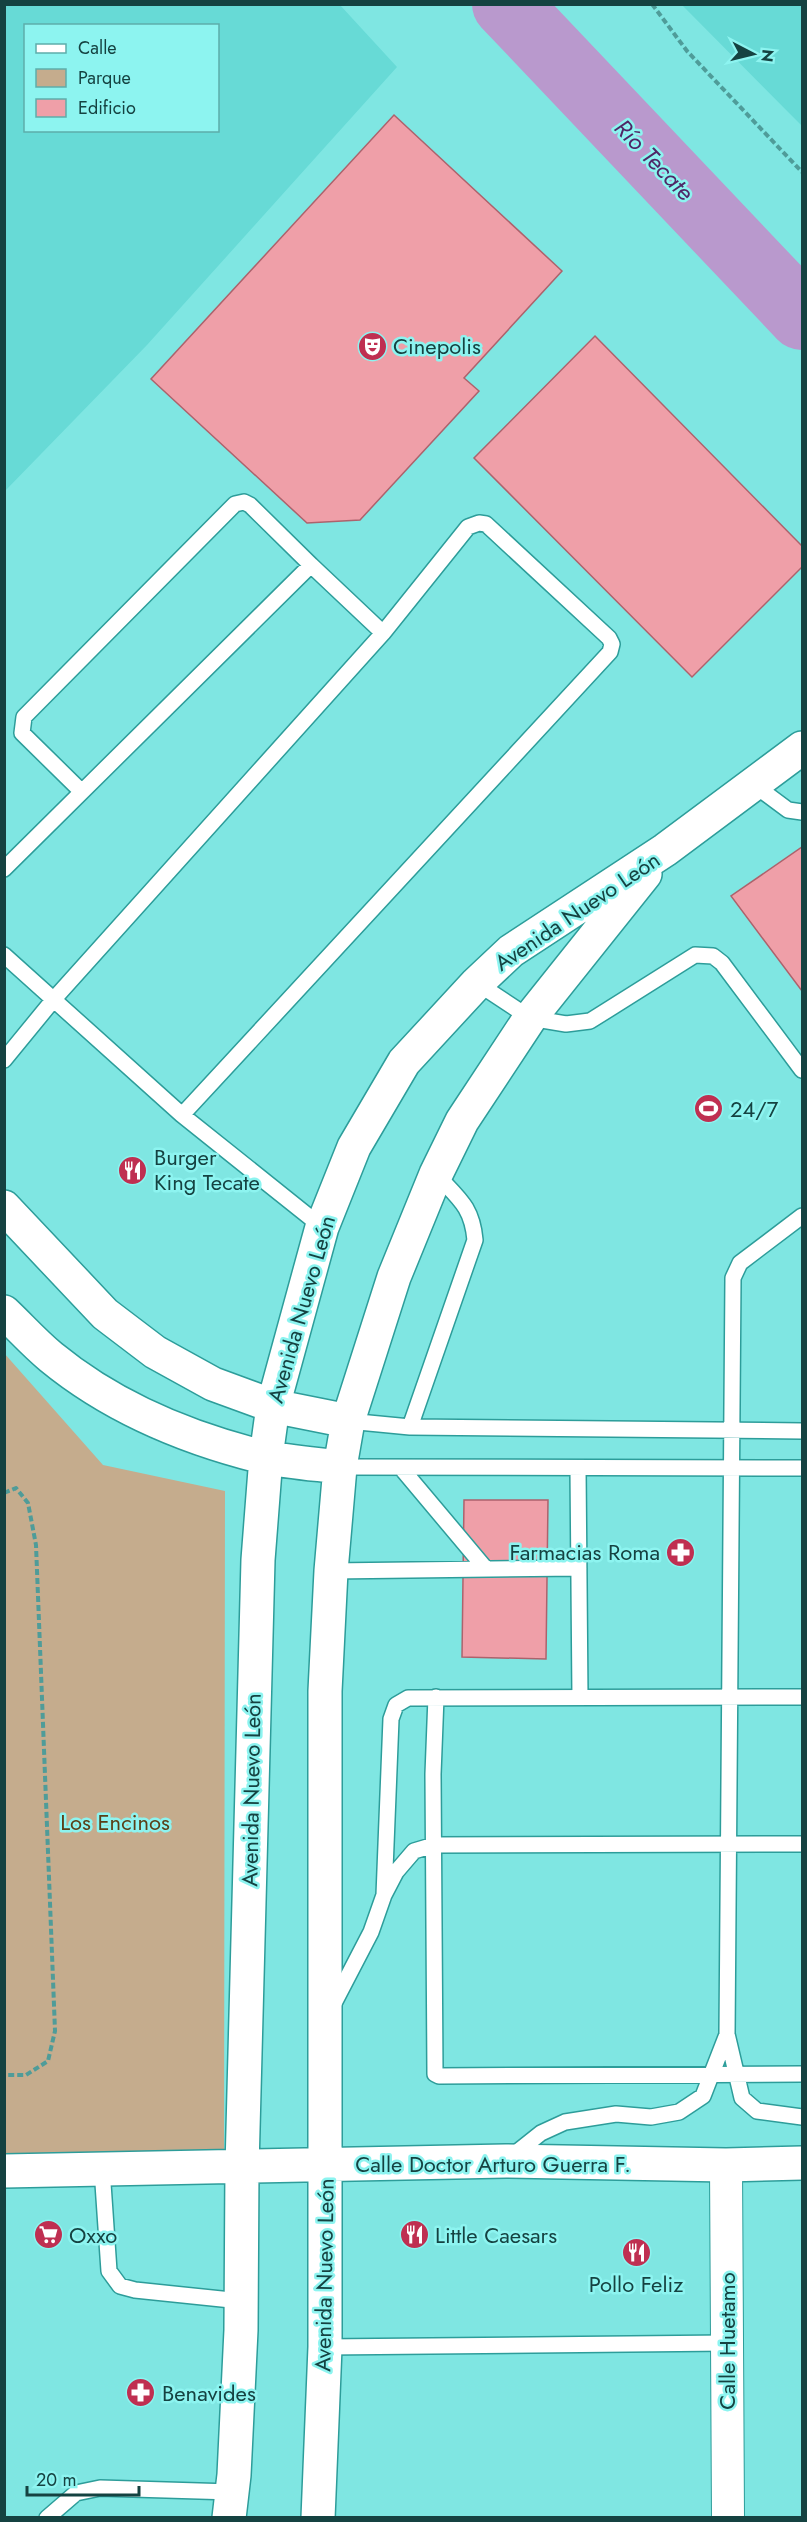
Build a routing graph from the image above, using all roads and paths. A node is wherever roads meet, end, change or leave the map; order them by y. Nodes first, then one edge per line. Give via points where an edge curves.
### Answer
1 (652, 4) edge
2 (802, 172) edge
3 (311, 565) junction
4 (383, 633) junction
5 (802, 748) edge
6 (753, 784) junction
7 (81, 791) junction
8 (802, 812) edge
9 (665, 850) junction
10 (4, 869) edge
11 (4, 955) edge
12 (477, 983) junction
13 (54, 999) junction
14 (530, 1018) junction
15 (4, 1060) edge
16 (802, 1070) edge
17 (182, 1115) junction
18 (436, 1174) junction
19 (4, 1207) edge
20 (802, 1216) edge
21 (322, 1227) junction
22 (4, 1312) edge
23 (273, 1406) junction
24 (348, 1421) junction
25 (410, 1427) junction
26 (732, 1430) junction
27 (802, 1431) edge
28 (266, 1457) junction
29 (340, 1467) junction
30 (578, 1468) junction
31 (732, 1468) junction
32 (802, 1468) edge
33 (402, 1469) junction
34 (4, 1493) edge
35 (579, 1568) junction
36 (486, 1569) junction
37 (331, 1571) junction
38 (436, 1697) junction
39 (580, 1697) junction
40 (730, 1697) junction
41 (802, 1697) edge
42 (729, 1844) junction
43 (802, 1844) edge
44 (434, 1845) junction
45 (384, 1895) junction
46 (325, 2020) junction
47 (727, 2034) junction
48 (714, 2074) junction
49 (735, 2074) junction
50 (802, 2074) edge
51 (4, 2075) edge
52 (802, 2117) edge
53 (506, 2161) junction
54 (802, 2163) edge
55 (325, 2165) junction
56 (726, 2165) junction
57 (242, 2166) junction
58 (102, 2169) junction
59 (4, 2171) edge
60 (241, 2301) junction
61 (727, 2343) junction
62 (324, 2347) junction
63 (231, 2505) edge
64 (47, 2517) edge
65 (318, 2517) edge
66 (728, 2517) edge

1 - 2 path via 687,51
3 - 4 lane
3 - 7 lane
3 - 7 lane via 250,505 235,504 24,717 22,733
4 - 13 lane
4 - 17 lane via 468,526 479,523 486,524 612,644 610,652
5 - 6 main road
6 - 8 lane via 788,810
6 - 9 main road
7 - 10 lane
9 - 12 main road, Avenida Nuevo León via 511,951
9 - 14 main road, Avenida Nuevo León
11 - 13 lane
12 - 14 lane
12 - 21 main road, Avenida Nuevo León via 404,1062 354,1147
13 - 15 lane
13 - 17 lane
14 - 16 lane via 566,1024 590,1021 695,955 705,954 722,963
14 - 18 main road, Avenida Nuevo León via 462,1121
17 - 21 lane
18 - 24 main road, Avenida Nuevo León via 394,1277
18 - 25 lane via 466,1206 475,1240
19 - 23 main road via 105,1314 154,1352 213,1384
20 - 26 lane via 735,1270
21 - 23 main road, Avenida Nuevo León
22 - 28 main road via 50,1356 116,1402 195,1438
23 - 24 main road
23 - 28 main road, Avenida Nuevo León
24 - 25 lane
24 - 29 main road, Avenida Nuevo León
25 - 26 lane
26 - 27 lane
26 - 31 lane
28 - 29 main road
28 - 57 main road, Avenida Nuevo León via 253,1702
29 - 33 lane
29 - 37 main road, Avenida Nuevo León
30 - 31 lane
30 - 33 lane
30 - 35 lane
31 - 32 lane
31 - 40 lane
33 - 36 lane
34 - 51 path via 16,1488 28,1503 36,1545 55,2031 48,2061 26,2075
35 - 36 lane
35 - 39 lane
36 - 37 lane
37 - 46 main road, Avenida Nuevo León via 325,1691
38 - 39 lane
38 - 44 lane
38 - 45 lane via 408,1698 396,1705 391,1719
39 - 40 lane
40 - 41 lane
40 - 42 lane
42 - 43 lane
42 - 44 lane
42 - 47 lane
44 - 45 lane via 414,1851 396,1872
44 - 48 lane via 435,2074
45 - 46 lane via 371,1932
46 - 55 main road, Avenida Nuevo León
47 - 48 lane
47 - 49 lane
48 - 49 lane
48 - 53 lane via 703,2096 679,2112 651,2117 616,2114 565,2122 541,2133
49 - 50 lane
49 - 52 lane via 741,2098 757,2111
53 - 55 main road, Calle Doctor Arturo Guerra F.
53 - 56 main road, Calle Doctor Arturo Guerra F.
54 - 56 main road, Calle Doctor Arturo Guerra F.
55 - 57 main road, Calle Doctor Arturo Guerra F.
55 - 62 main road, Avenida Nuevo León
56 - 61 street, Calle Huetamo
57 - 58 main road, Calle Doctor Arturo Guerra F.
57 - 60 main road, Avenida Nuevo León
58 - 59 main road, Calle Doctor Arturo Guerra F.
58 - 60 lane via 109,2271 120,2286
60 - 63 main road, Avenida Nuevo León
61 - 62 lane
61 - 66 street, Calle Huetamo
62 - 65 main road, Avenida Nuevo León
63 - 64 lane via 100,2488 76,2493

